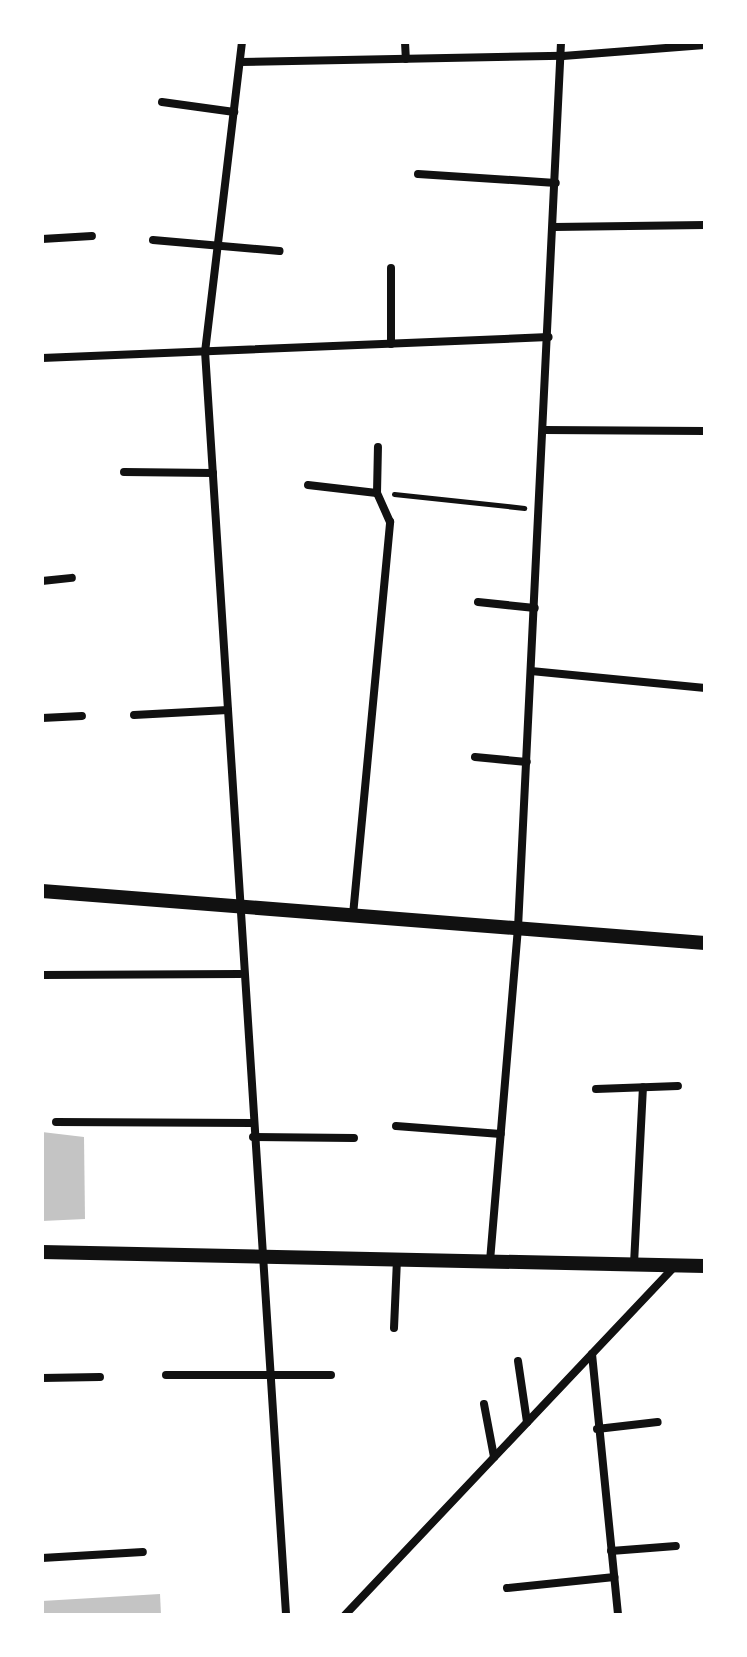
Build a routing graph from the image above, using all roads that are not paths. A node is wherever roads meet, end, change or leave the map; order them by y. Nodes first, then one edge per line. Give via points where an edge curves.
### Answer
1 (242, 42) edge
2 (405, 42) edge
3 (561, 42) edge
4 (705, 45) edge
5 (563, 56) junction
6 (406, 59) junction
7 (240, 62) junction
8 (162, 102) dead end
9 (234, 112) junction
10 (418, 174) dead end
11 (556, 183) junction
12 (705, 225) edge
13 (554, 227) junction
14 (92, 236) dead end
15 (42, 239) edge
16 (153, 240) dead end
17 (218, 246) junction
18 (280, 251) dead end
19 (391, 268) dead end
20 (549, 337) junction
21 (391, 344) junction
22 (205, 351) junction
23 (42, 358) edge
24 (544, 430) junction
25 (705, 431) edge
26 (378, 447) dead end
27 (124, 472) dead end
28 (213, 473) junction
29 (308, 485) dead end
30 (377, 493) junction
31 (72, 578) dead end
32 (42, 581) edge
33 (478, 602) dead end
34 (535, 608) junction
35 (531, 671) junction
36 (705, 688) edge
37 (228, 710) junction
38 (134, 715) dead end
39 (82, 716) dead end
40 (42, 718) edge
41 (475, 757) dead end
42 (527, 762) junction
43 (42, 891) edge
44 (236, 906) junction
45 (353, 915) junction
46 (518, 928) junction
47 (705, 943) edge
48 (240, 974) junction
49 (42, 975) edge
50 (678, 1086) dead end
51 (643, 1087) junction
52 (596, 1089) dead end
53 (56, 1122) dead end
54 (252, 1123) junction
55 (396, 1126) dead end
56 (501, 1134) junction
57 (253, 1137) junction
58 (354, 1138) dead end
59 (42, 1252) edge
60 (263, 1256) junction
61 (397, 1259) junction
62 (490, 1261) junction
63 (634, 1264) junction
64 (675, 1266) junction
65 (705, 1266) edge
66 (394, 1328) dead end
67 (592, 1354) junction
68 (518, 1361) dead end
69 (166, 1375) dead end
70 (331, 1375) dead end
71 (271, 1376) junction
72 (100, 1377) dead end
73 (42, 1378) edge
74 (484, 1404) dead end
75 (527, 1422) junction
76 (658, 1422) dead end
77 (597, 1429) junction
78 (494, 1457) junction
79 (676, 1546) dead end
80 (611, 1551) junction
81 (143, 1552) dead end
82 (42, 1558) edge
83 (614, 1577) junction
84 (507, 1588) dead end
85 (286, 1615) edge
86 (345, 1615) edge
87 (618, 1615) edge

1 - 7 street
2 - 6 street
3 - 5 street
4 - 5 street
5 - 6 street
5 - 11 street
6 - 7 street
7 - 9 street
8 - 9 street
9 - 17 street
10 - 11 street
11 - 13 street
12 - 13 street
13 - 20 street
14 - 15 street
16 - 17 street
17 - 18 street
17 - 22 street
19 - 21 street
20 - 21 street
20 - 24 street
21 - 22 street
22 - 23 street
22 - 28 street
24 - 25 street
24 - 34 street
26 - 30 street
27 - 28 street
28 - 37 street
29 - 30 street
30 - 45 street via 390,522
31 - 32 street
33 - 34 street
34 - 35 street
35 - 36 street
35 - 42 street
37 - 38 street
37 - 44 street
39 - 40 street
41 - 42 street
42 - 46 street
43 - 44 street
44 - 45 street
44 - 48 street
45 - 46 street
46 - 47 street
46 - 56 street
48 - 49 street
48 - 54 street
50 - 51 street
51 - 52 street
51 - 63 street
53 - 54 street
54 - 57 street
55 - 56 street
56 - 62 street
57 - 58 street
57 - 60 street
59 - 60 street
60 - 61 street
60 - 71 street
61 - 62 street
61 - 66 street
62 - 63 street
63 - 64 street
64 - 65 street
64 - 67 street
67 - 75 street
67 - 77 street
68 - 75 street
69 - 71 street
70 - 71 street
71 - 85 street
72 - 73 street
74 - 78 street
75 - 78 street
76 - 77 street
77 - 80 street
78 - 86 street
79 - 80 street
80 - 83 street
81 - 82 street
83 - 84 street
83 - 87 street

